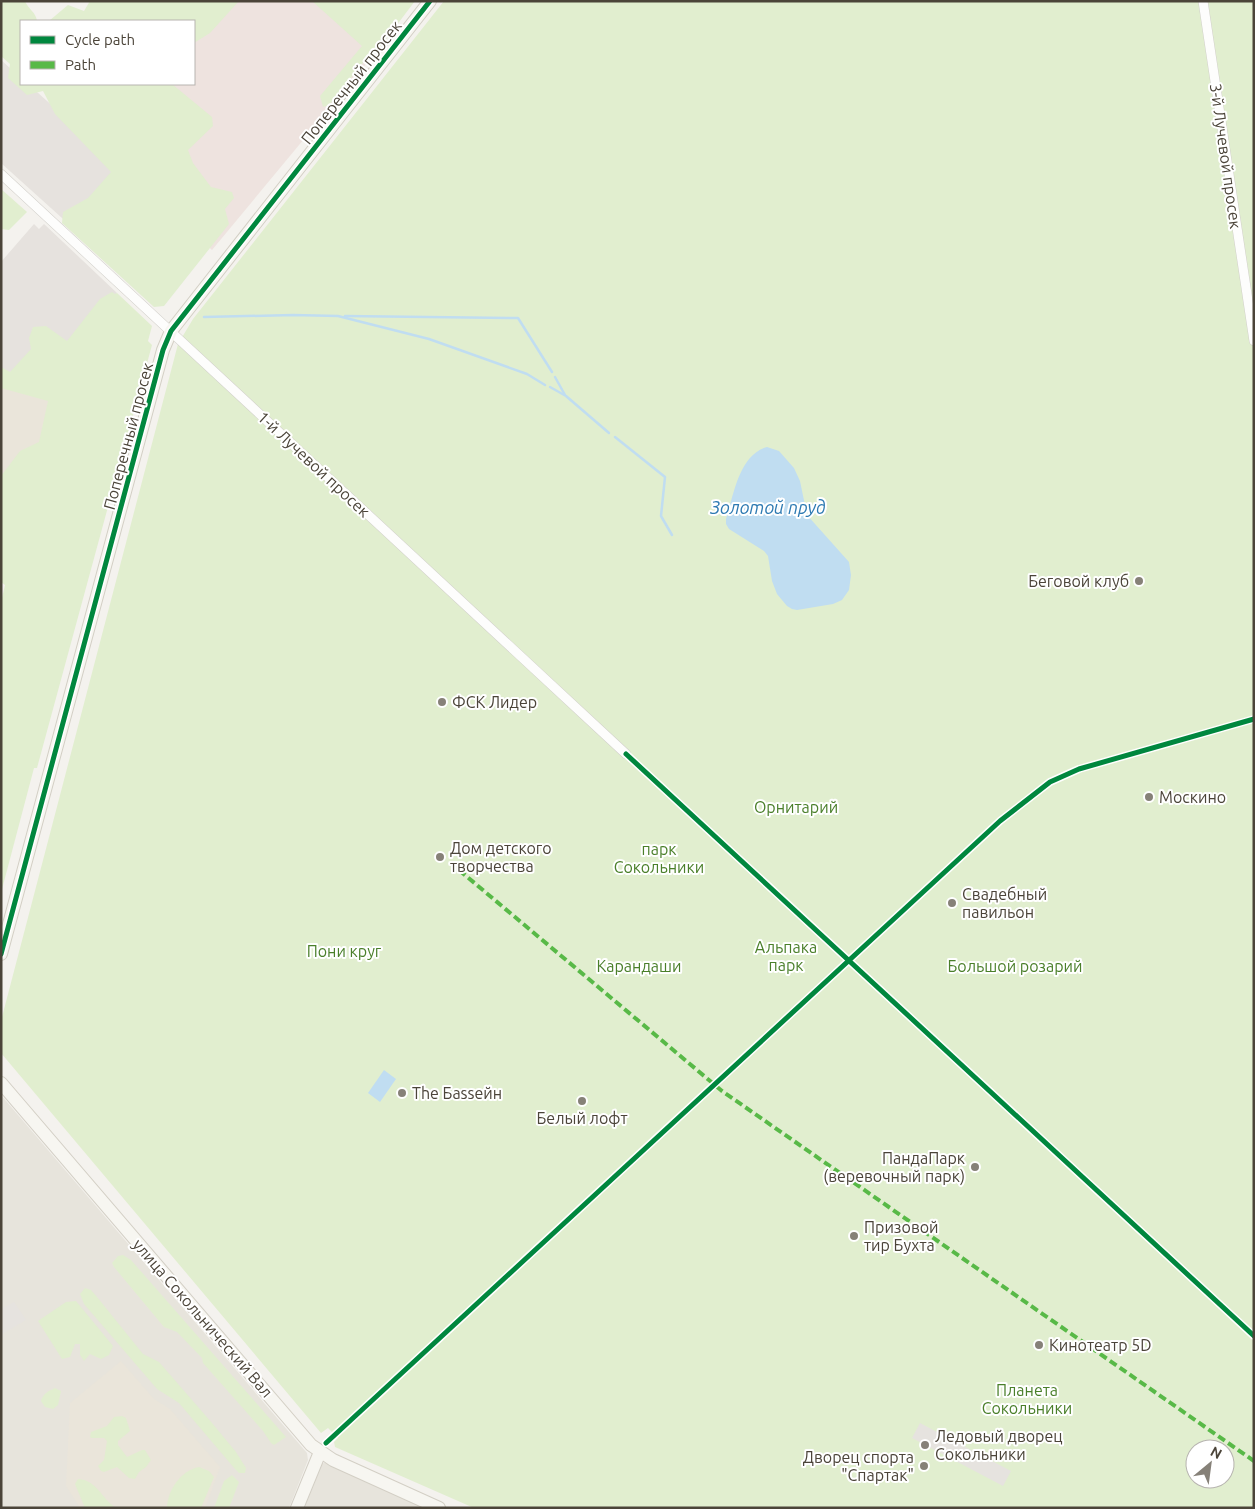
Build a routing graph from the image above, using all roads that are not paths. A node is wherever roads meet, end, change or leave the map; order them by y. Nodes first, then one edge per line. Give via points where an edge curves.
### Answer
1 (430, 1) edge
2 (1203, 1) edge
3 (1, 174) edge
4 (171, 331) junction
5 (1254, 341) edge
6 (626, 754) dead end
7 (1, 954) edge
8 (1, 1083) edge
9 (320, 1452) junction
10 (297, 1508) edge
11 (439, 1508) edge

1 - 4 street, Поперечный просек
2 - 5 street, 3-й Лучевой просек
3 - 4 street, 1-й Лучевой просек
4 - 6 street, 1-й Лучевой просек
4 - 7 street, Поперечный просек
8 - 9 street, улица Сокольнический Вал
9 - 10 street
9 - 11 street, улица Сокольнический Вал

